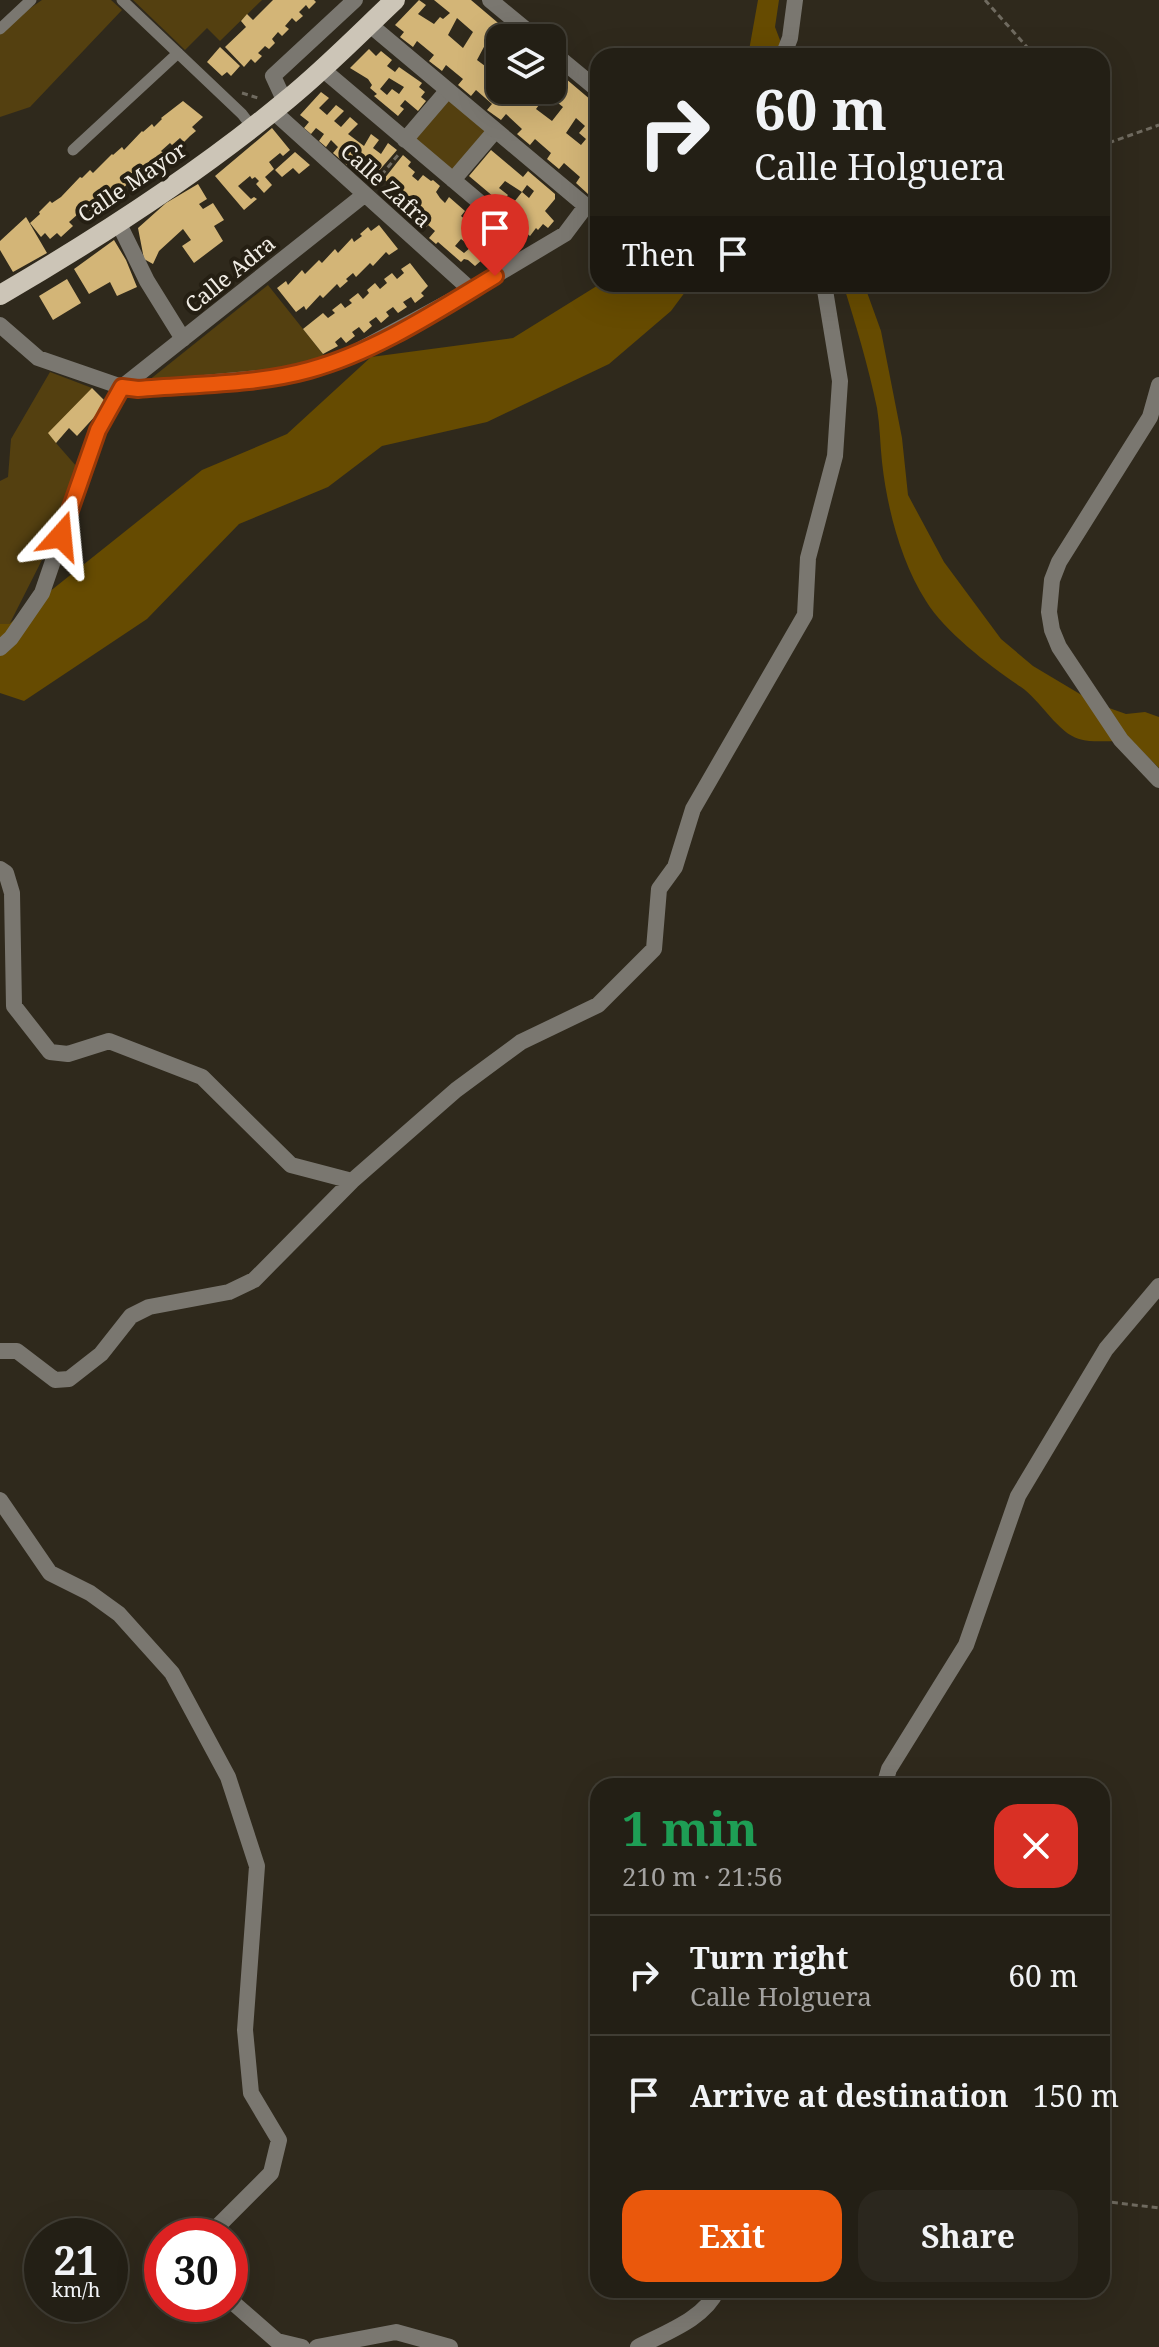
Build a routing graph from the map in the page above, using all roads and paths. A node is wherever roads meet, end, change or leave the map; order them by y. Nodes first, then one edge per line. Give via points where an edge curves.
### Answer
1 (31, 0) edge
2 (122, 0) edge
3 (355, 0) edge
4 (395, 0) edge
5 (490, 0) edge
6 (795, 0) edge
7 (985, 0) edge
8 (369, 24) junction
9 (519, 24) edge
10 (0, 29) edge
11 (786, 48) edge
12 (1028, 48) edge
13 (178, 53) junction
14 (566, 64) edge
15 (321, 68) junction
16 (590, 83) edge
17 (447, 91) junction
18 (279, 106) junction
19 (1159, 125) edge
20 (252, 127) junction
21 (495, 131) junction
22 (407, 141) junction
23 (1110, 141) edge
24 (73, 150) dead end
25 (453, 180) junction
26 (367, 192) junction
27 (484, 206) dead end
28 (118, 222) junction
29 (471, 290) junction
30 (825, 292) edge
31 (0, 295) edge
32 (0, 325) edge
33 (183, 339) junction
34 (1159, 385) edge
35 (122, 387) junction
36 (5, 643) edge
37 (1159, 780) edge
38 (0, 869) edge
39 (352, 1181) junction
40 (1159, 1286) edge
41 (0, 1351) edge
42 (1, 1504) edge
43 (886, 1778) edge
44 (1110, 2202) edge
45 (1159, 2208) edge
46 (226, 2218) edge
47 (714, 2298) edge
48 (248, 2316) edge
49 (302, 2347) edge
50 (317, 2347) edge
51 (450, 2347) edge
52 (638, 2347) edge

1 - 10 lane
2 - 13 lane
3 - 18 street via 273,76
4 - 8 main road, Calle Mayor
5 - 9 street
6 - 11 street
7 - 12 path
8 - 15 main road, Calle Mayor
8 - 17 street
13 - 20 lane
13 - 24 lane
14 - 16 street
15 - 18 main road, Calle Mayor
15 - 22 street
17 - 21 street
17 - 22 street
18 - 20 main road, Calle Mayor
18 - 26 street, Calle Zafra
19 - 23 path
20 - 28 main road, Calle Mayor
21 - 25 street
21 - 29 street via 586,206 565,234
22 - 25 street
22 - 26 path
25 - 27 street
26 - 29 street, Calle Zafra
26 - 33 street, Calle Adra
28 - 31 main road, Calle Mayor
28 - 33 street
29 - 35 street via 362,350 310,370
30 - 39 street via 840,381 835,456 808,558 805,615 693,809 675,867 659,889 654,949 598,1005 521,1042 456,1090
32 - 35 street via 38,358
33 - 35 street, Calle Adra
34 - 37 street via 1150,417 1059,562 1049,612 1059,647 1095,703
35 - 36 street via 98,430 42,593
38 - 39 street via 12,893 14,1006 50,1052 68,1054 109,1041 202,1077 291,1165
39 - 41 street via 254,1280 229,1292 149,1307 131,1316 101,1354 69,1379 55,1380 17,1351
40 - 43 street via 1106,1349 1018,1496 966,1645
42 - 46 street via 50,1573 119,1614 172,1673 228,1777 257,1866 245,2030 251,2093 279,2140 271,2173
44 - 45 path
47 - 52 street
48 - 49 street via 277,2341
50 - 51 street via 396,2332

